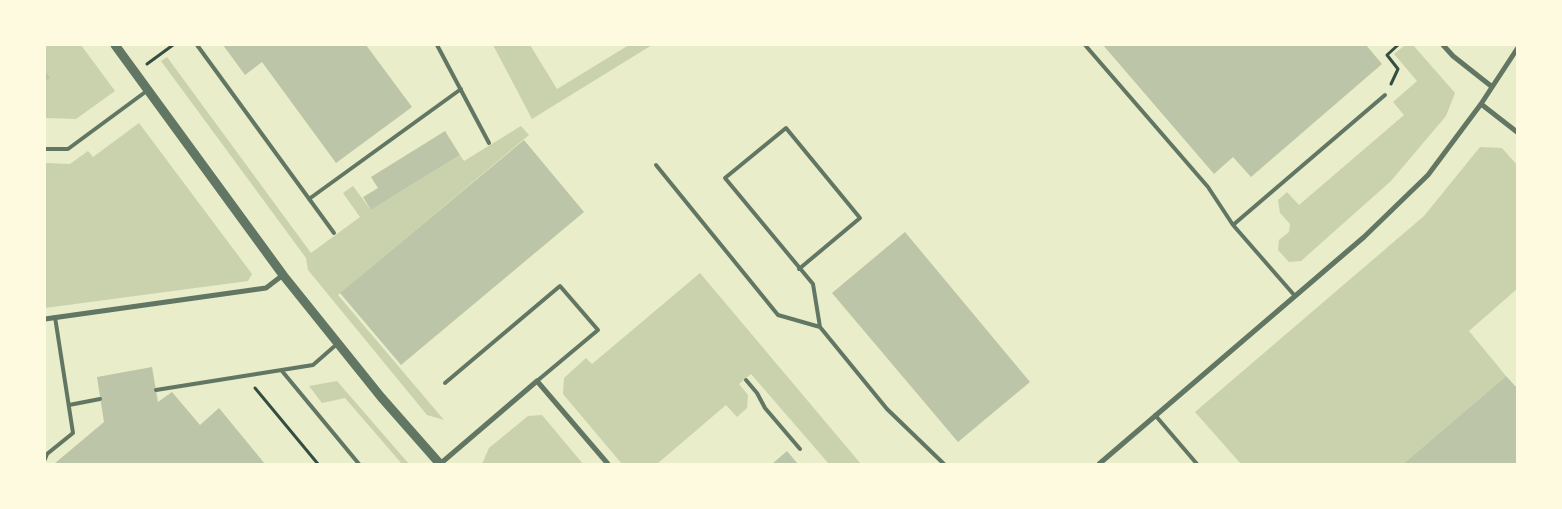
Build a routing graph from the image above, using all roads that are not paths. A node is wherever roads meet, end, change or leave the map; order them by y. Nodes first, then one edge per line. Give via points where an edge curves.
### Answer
1 (115, 45) edge
2 (197, 45) edge
3 (437, 45) edge
4 (1085, 45) edge
5 (1443, 45) edge
6 (1517, 49) edge
7 (1491, 86) junction
8 (460, 89) junction
9 (148, 90) junction
10 (1385, 96) road end
11 (1480, 104) junction
12 (1517, 132) edge
13 (490, 143) dead end
14 (45, 149) edge
15 (656, 165) dead end
16 (309, 199) junction
17 (1233, 225) junction
18 (334, 233) dead end
19 (799, 269) junction
20 (283, 275) junction
21 (1295, 296) junction
22 (55, 317) junction
23 (45, 319) edge
24 (820, 327) junction
25 (337, 344) junction
26 (282, 371) junction
27 (746, 380) dead end
28 (537, 381) junction
29 (445, 382) dead end
30 (156, 390) dead end
31 (100, 399) dead end
32 (69, 405) junction
33 (1156, 415) junction
34 (800, 449) dead end
35 (45, 459) edge
36 (359, 464) edge
37 (440, 464) edge
38 (608, 464) edge
39 (944, 464) edge
40 (1099, 464) edge
41 (1197, 464) edge

1 - 9 street
2 - 16 lane
3 - 8 lane
4 - 17 lane via 1208,188
5 - 7 street
6 - 7 street
7 - 11 street
8 - 13 lane
8 - 16 lane
9 - 14 lane via 68,149
9 - 20 street
10 - 17 lane
11 - 12 street
11 - 21 street via 1428,175 1364,237
15 - 24 lane via 778,314
16 - 18 lane
17 - 21 lane
19 - 19 lane via 725,178 786,128 860,218
19 - 24 lane via 812,284
20 - 22 street via 266,288
20 - 25 street
21 - 33 street
22 - 23 street
22 - 32 lane
24 - 39 lane via 887,409
25 - 26 lane via 313,365
25 - 37 street
26 - 30 lane
26 - 36 lane
27 - 34 lane
28 - 29 lane via 598,330 560,286
28 - 37 street
28 - 38 street
31 - 32 lane
32 - 35 lane via 73,433
33 - 40 street
33 - 41 lane

